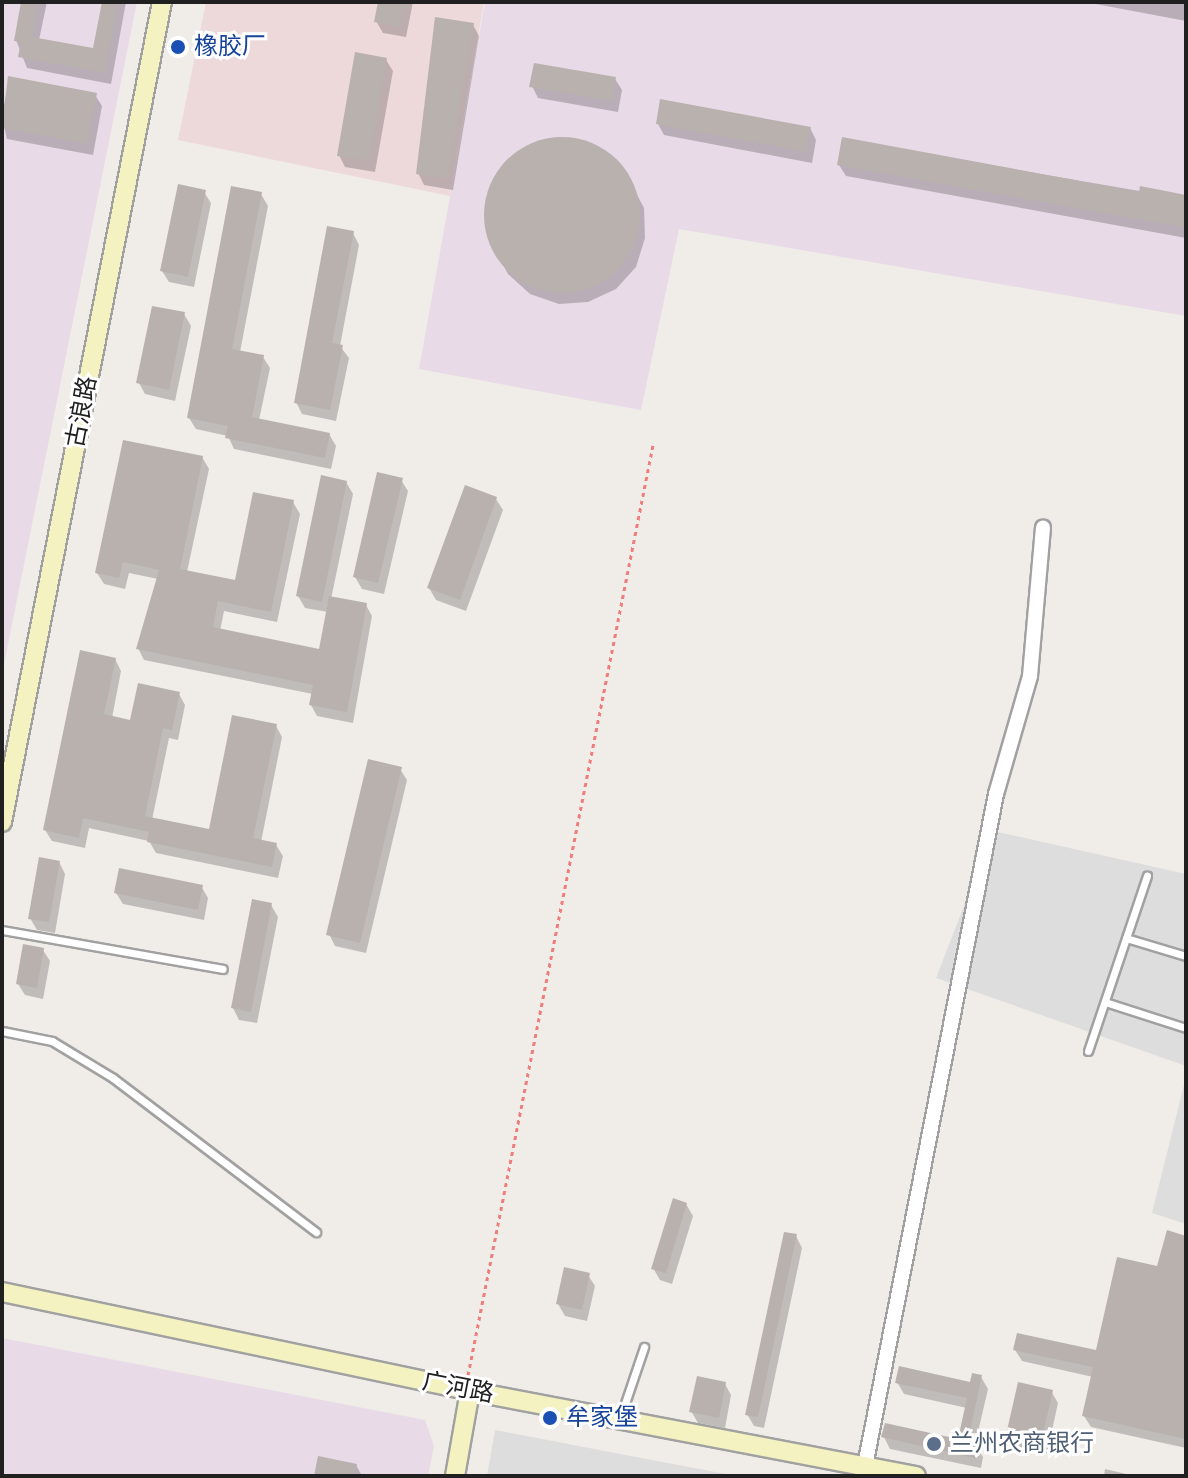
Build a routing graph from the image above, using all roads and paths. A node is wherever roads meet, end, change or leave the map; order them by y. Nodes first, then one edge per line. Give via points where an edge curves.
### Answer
1 (162, 2) edge
2 (653, 445) dead end
3 (1043, 528) dead end
4 (2, 822) edge
5 (1147, 876) dead end
6 (2, 930) edge
7 (1126, 938) junction
8 (1186, 956) edge
9 (223, 969) dead end
10 (1105, 1002) junction
11 (1186, 1028) edge
12 (2, 1031) edge
13 (1088, 1051) dead end
14 (316, 1232) dead end
15 (2, 1292) edge
16 (644, 1347) dead end
17 (470, 1391) junction
18 (620, 1418) junction
19 (864, 1471) edge
20 (455, 1476) edge
21 (916, 1476) edge

1 - 4 street, 古浪路
2 - 17 path via 468,1370
3 - 19 street via 1030,676 996,794
5 - 7 lane
6 - 9 lane
7 - 8 lane
7 - 10 lane
10 - 11 lane
10 - 13 lane
12 - 14 lane via 52,1041 113,1078
15 - 17 street, 广河路
16 - 18 lane
17 - 18 street, 广河路
17 - 20 street
18 - 19 street, 广河路
19 - 21 street, 广河路

